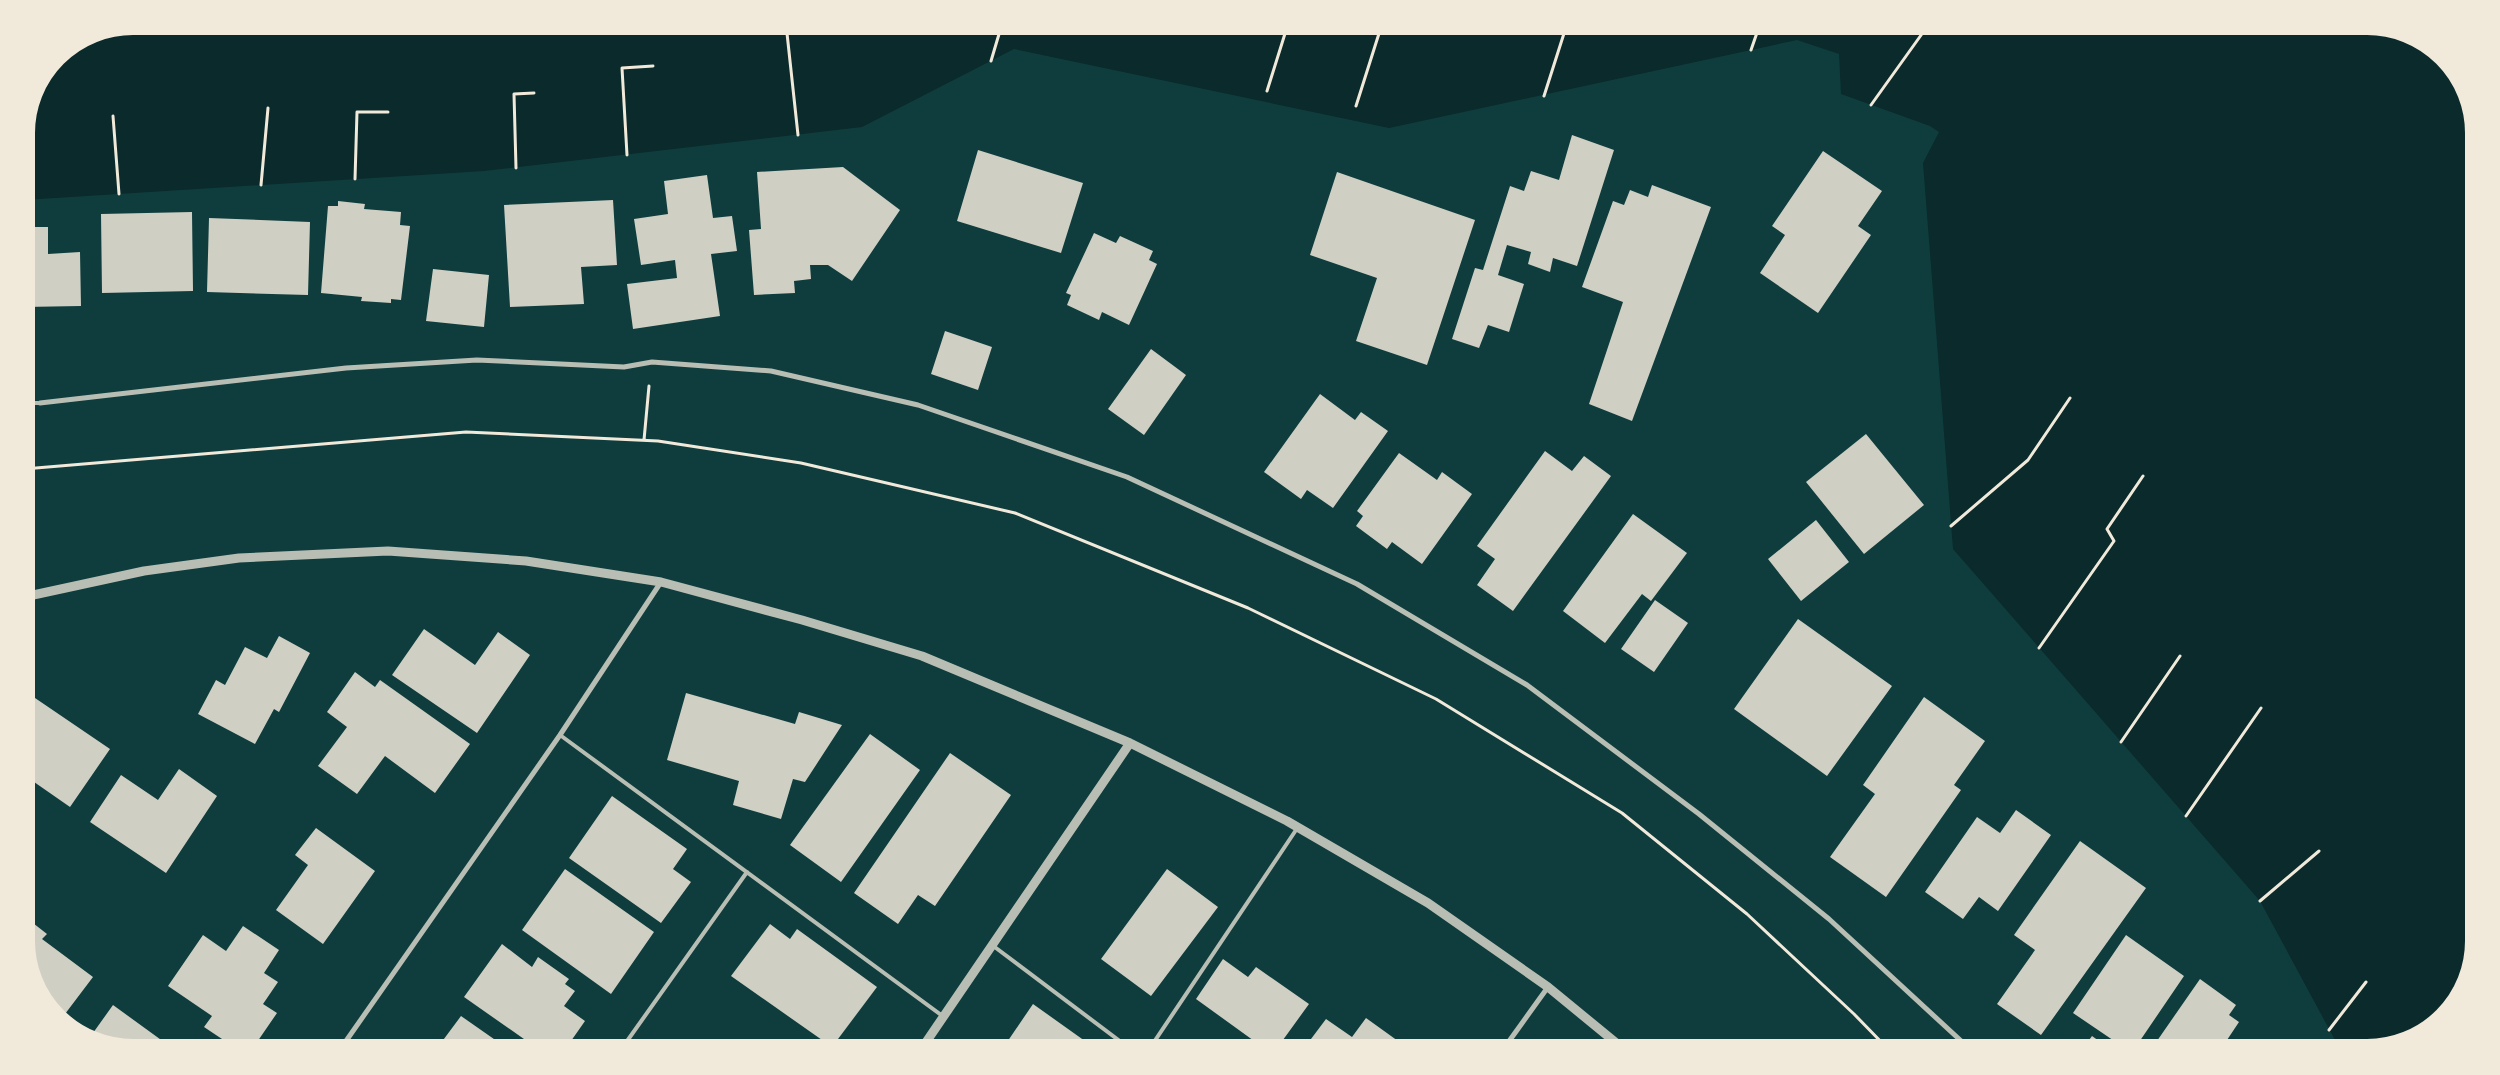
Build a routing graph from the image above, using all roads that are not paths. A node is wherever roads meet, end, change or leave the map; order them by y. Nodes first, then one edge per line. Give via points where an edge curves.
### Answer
1 (33, 403) edge
2 (40, 403) joint
3 (661, 582) junction
4 (33, 595) edge
5 (560, 735) junction
6 (1130, 742) junction
7 (1298, 827) junction
8 (747, 872) junction
9 (992, 945) junction
10 (1548, 987) junction
11 (944, 1017) junction
12 (345, 1042) edge
13 (626, 1042) edge
14 (926, 1042) edge
15 (1121, 1042) edge
16 (1154, 1042) edge
17 (1508, 1042) edge
18 (1615, 1042) edge
19 (1962, 1042) edge

1 - 2 lane
2 - 19 street via 346,368 477,360 624,367 652,362 771,371 918,405 1127,477 1357,584 1527,685 1699,814 1829,919
3 - 4 street via 526,561 388,552 239,558 144,570
3 - 5 street
3 - 6 street via 922,656
5 - 8 lane
5 - 12 street
6 - 7 street
6 - 9 street
7 - 10 street via 1428,903
7 - 16 lane
8 - 11 lane
8 - 13 lane
9 - 11 street
9 - 15 lane
10 - 17 street
10 - 18 street
11 - 14 street

